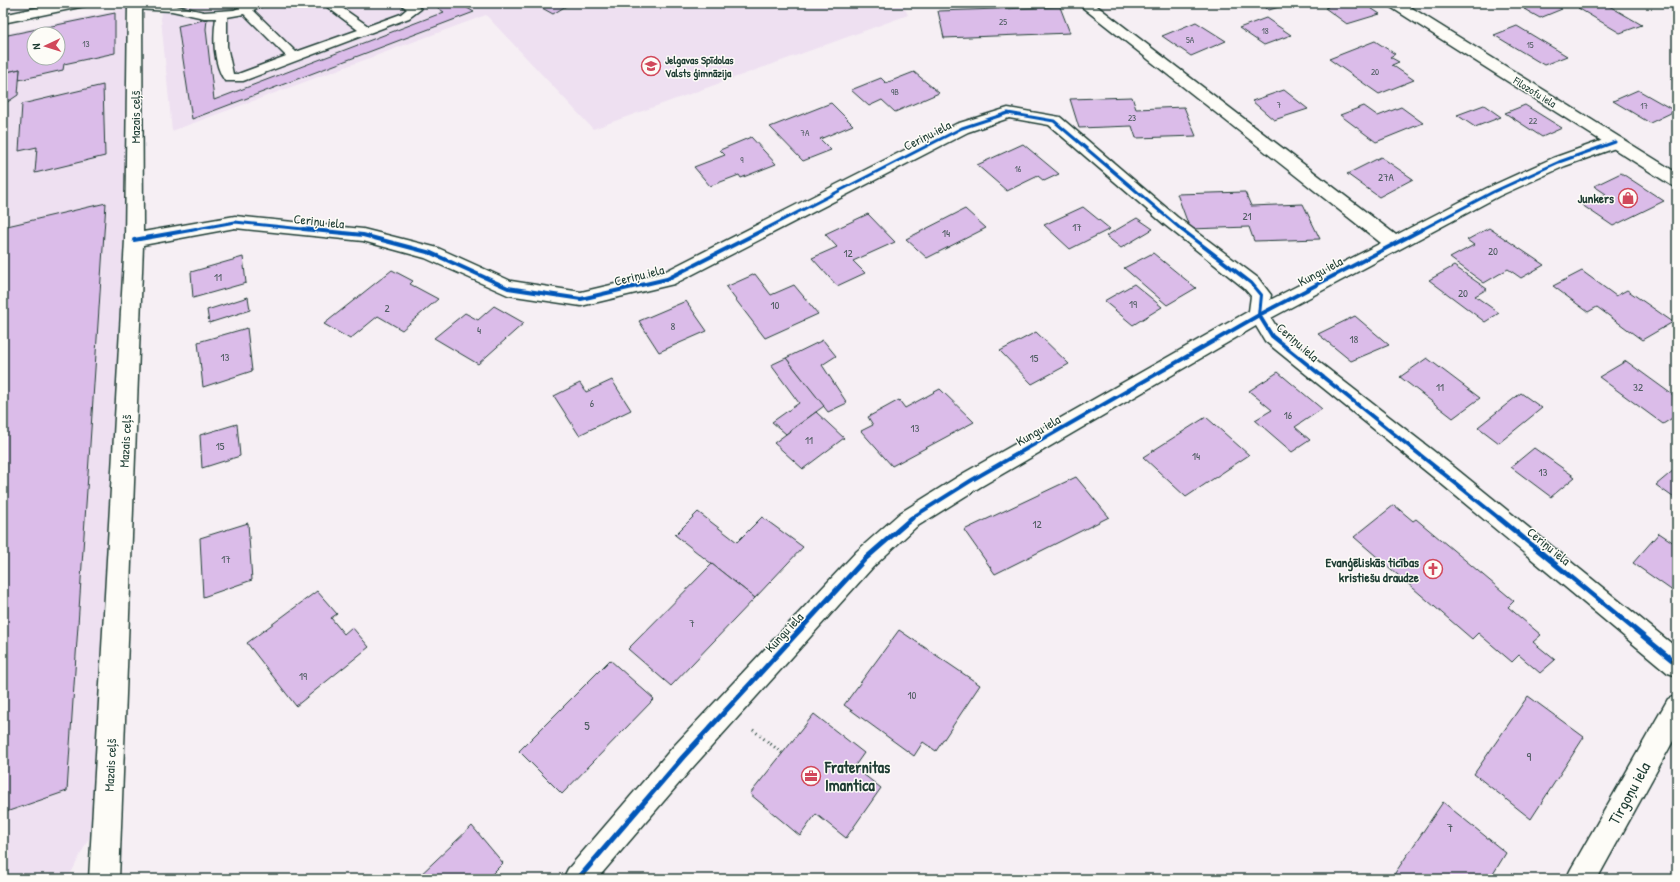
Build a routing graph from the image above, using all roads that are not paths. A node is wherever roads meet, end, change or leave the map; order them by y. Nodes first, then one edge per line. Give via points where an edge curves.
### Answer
1 (80, 3) edge
2 (260, 3) edge
3 (328, 3) edge
4 (405, 3) edge
5 (1084, 3) edge
6 (1394, 3) edge
7 (135, 5) edge
8 (245, 9) junction
9 (222, 14) junction
10 (3, 19) edge
11 (366, 30) junction
12 (294, 57) junction
13 (1615, 142) junction
14 (1677, 181) edge
15 (134, 240) junction
16 (1394, 243) junction
17 (1259, 315) junction
18 (1677, 664) edge
19 (1677, 708) edge
20 (104, 879) edge
21 (578, 879) edge
22 (1581, 879) edge

1 - 10 street
2 - 8 lane
3 - 11 lane
4 - 11 lane via 415,9 404,16
5 - 16 street
6 - 13 street, Filozofu iela
7 - 9 lane via 172,8 204,15
7 - 15 street, Mazais ceļš
8 - 9 lane
8 - 12 lane
9 - 12 lane via 220,27 225,70 229,78 239,78
11 - 12 lane
13 - 14 street, Filozofu iela
13 - 16 street, Kungu iela via 1558,162
15 - 17 street, Ceriņu iela via 235,222 363,235 431,253 508,288 580,299 667,280 962,128 1008,113 1054,121 1171,221 1251,283 1261,295
15 - 20 street, Mazais ceļš
16 - 17 street, Kungu iela
17 - 18 street, Ceriņu iela via 1272,336 1452,479
17 - 21 street, Kungu iela via 972,480 908,520 865,559 726,710
19 - 22 street, Tirgoņu iela

